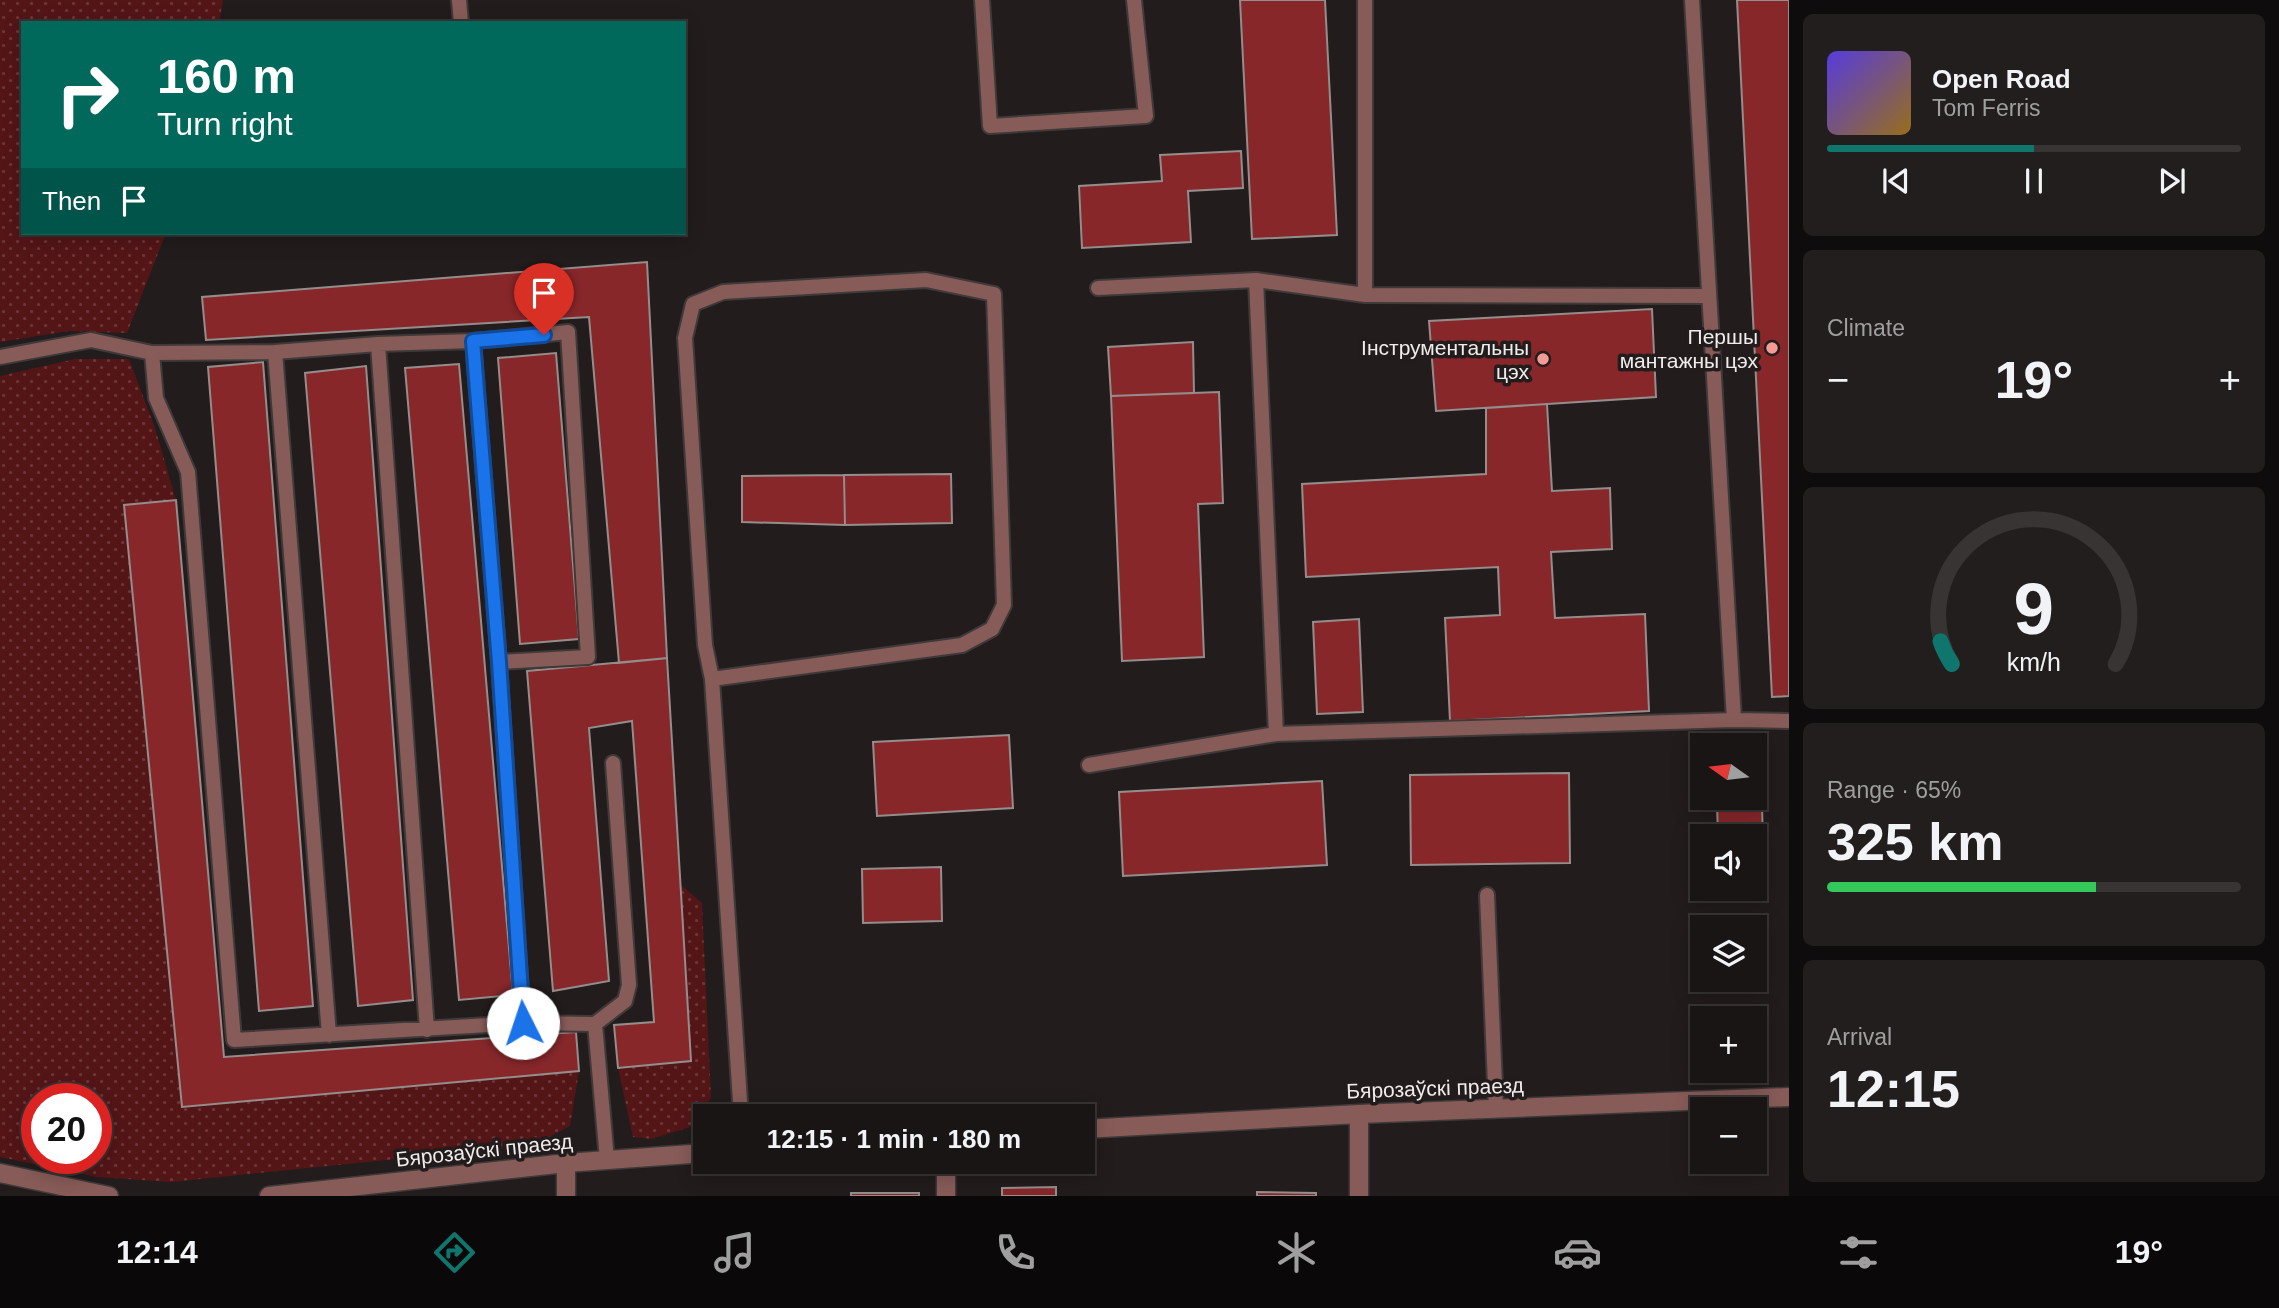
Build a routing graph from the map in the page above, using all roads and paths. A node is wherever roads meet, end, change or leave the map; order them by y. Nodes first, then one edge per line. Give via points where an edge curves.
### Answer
1 (459, 0) edge
2 (982, 0) edge
3 (1134, 0) edge
4 (1365, 0) edge
5 (1692, 0) edge
6 (461, 21) edge
7 (1256, 280) junction
8 (1098, 288) dead end
9 (1364, 295) junction
10 (1709, 296) junction
11 (473, 341) junction
12 (378, 344) junction
13 (275, 352) junction
14 (152, 353) junction
15 (0, 357) edge
16 (499, 662) junction
17 (712, 679) junction
18 (1734, 720) junction
19 (1789, 721) edge
20 (1276, 734) junction
21 (613, 763) dead end
22 (1088, 765) dead end
23 (1487, 895) dead end
24 (523, 1023) junction
25 (595, 1024) junction
26 (428, 1030) junction
27 (329, 1035) junction
28 (1789, 1097) edge
29 (740, 1104) edge
30 (1496, 1109) junction
31 (1359, 1114) junction
32 (1095, 1128) edge
33 (693, 1154) edge
34 (607, 1160) junction
35 (566, 1163) junction
36 (0, 1173) edge
37 (946, 1174) edge
38 (109, 1196) edge
39 (269, 1196) edge
40 (566, 1196) edge
41 (946, 1196) edge
42 (1359, 1196) edge

1 - 6 lane
2 - 3 lane via 990,127 1146,116
4 - 9 lane
5 - 10 lane
7 - 8 lane
7 - 9 lane
7 - 20 lane
9 - 10 lane
10 - 18 lane
11 - 12 lane
11 - 16 lane
11 - 16 lane via 568,332 588,657
12 - 13 lane
12 - 26 lane
13 - 14 lane
13 - 27 lane
14 - 15 lane via 92,340
14 - 27 lane via 156,398 188,472 234,1040
16 - 24 lane
17 - 17 lane via 962,645 992,629 1004,605 994,294 926,281 723,292 693,304 685,338 705,645
17 - 29 lane
18 - 19 lane
18 - 20 lane
20 - 22 lane
21 - 25 lane via 629,985 625,1001
23 - 30 lane
24 - 25 lane
24 - 26 lane
25 - 34 lane
26 - 27 lane
28 - 30 street, Бярозаўскі праезд
30 - 31 street, Бярозаўскі праезд
31 - 32 street, Бярозаўскі праезд
31 - 42 street
33 - 34 street, Бярозаўскі праезд
34 - 35 street, Бярозаўскі праезд
35 - 39 street, Бярозаўскі праезд
35 - 40 street
36 - 38 street
37 - 41 street

